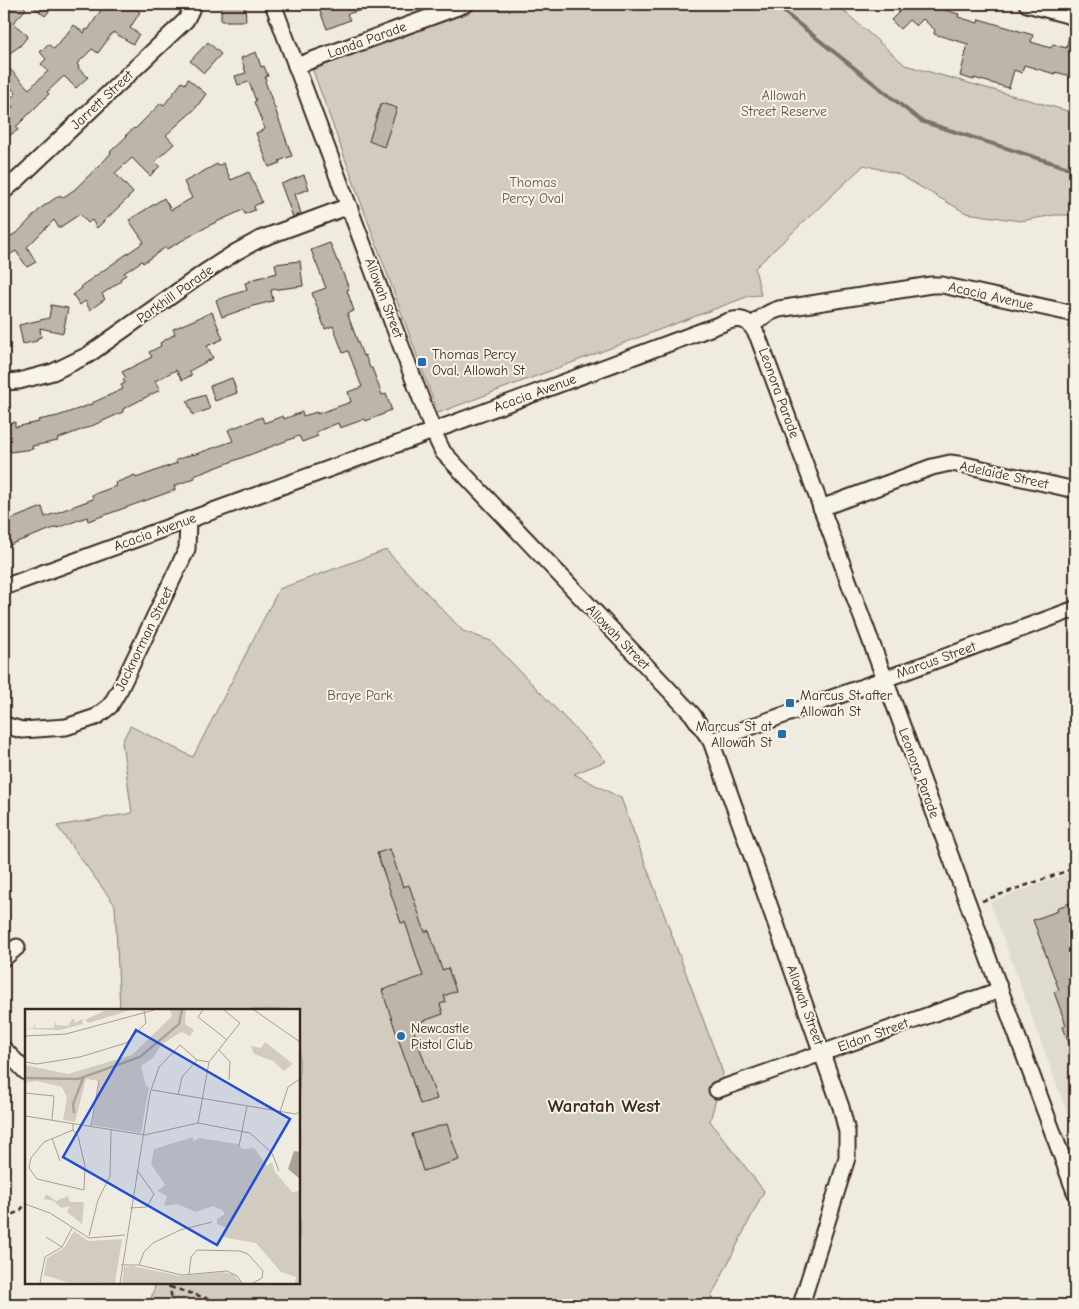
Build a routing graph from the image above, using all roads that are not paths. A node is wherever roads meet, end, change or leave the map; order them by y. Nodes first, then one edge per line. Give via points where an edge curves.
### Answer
1 (194, 4) edge
2 (273, 4) edge
3 (466, 4) edge
4 (1027, 4) edge
5 (1075, 18) edge
6 (296, 66) junction
7 (4, 190) edge
8 (349, 206) junction
9 (1075, 314) edge
10 (752, 326) junction
11 (4, 382) edge
12 (433, 431) junction
13 (1075, 490) edge
14 (821, 508) junction
15 (188, 520) junction
16 (4, 588) edge
17 (1075, 608) edge
18 (885, 679) junction
19 (4, 725) edge
20 (711, 741) junction
21 (17, 947) dead end
22 (4, 958) edge
23 (1000, 990) junction
24 (4, 1049) edge
25 (822, 1053) junction
26 (25, 1071) edge
27 (717, 1090) dead end
28 (1075, 1192) edge
29 (801, 1305) edge

1 - 7 street, Jarrett Street via 186,20
2 - 6 street, Allowah Street
3 - 6 street, Landa Parade
4 - 5 street
6 - 8 street, Allowah Street
8 - 11 street, Parkhill Parade via 260,239 236,252 88,355 53,372
8 - 12 street, Allowah Street
9 - 10 street, Acacia Avenue via 931,285 774,310
10 - 12 street, Acacia Avenue via 735,319
10 - 14 street, Leonora Parade
12 - 15 street, Acacia Avenue
12 - 20 street, Allowah Street via 443,452 692,714
13 - 14 street, Adelaide Street via 950,463
14 - 18 street, Leonora Parade
15 - 16 street, Acacia Avenue
15 - 19 street, Jacknorman Street via 187,549 110,706 96,717 66,727 22,730
17 - 18 street, Marcus Street
18 - 20 street, Marcus Street
18 - 23 street, Leonora Parade
20 - 25 street, Allowah Street
21 - 22 street
23 - 25 street, Eldon Street
23 - 28 street, Leonora Parade
24 - 26 street
25 - 27 street, Eldon Street
25 - 29 street, Allowah Street via 844,1115 847,1158

